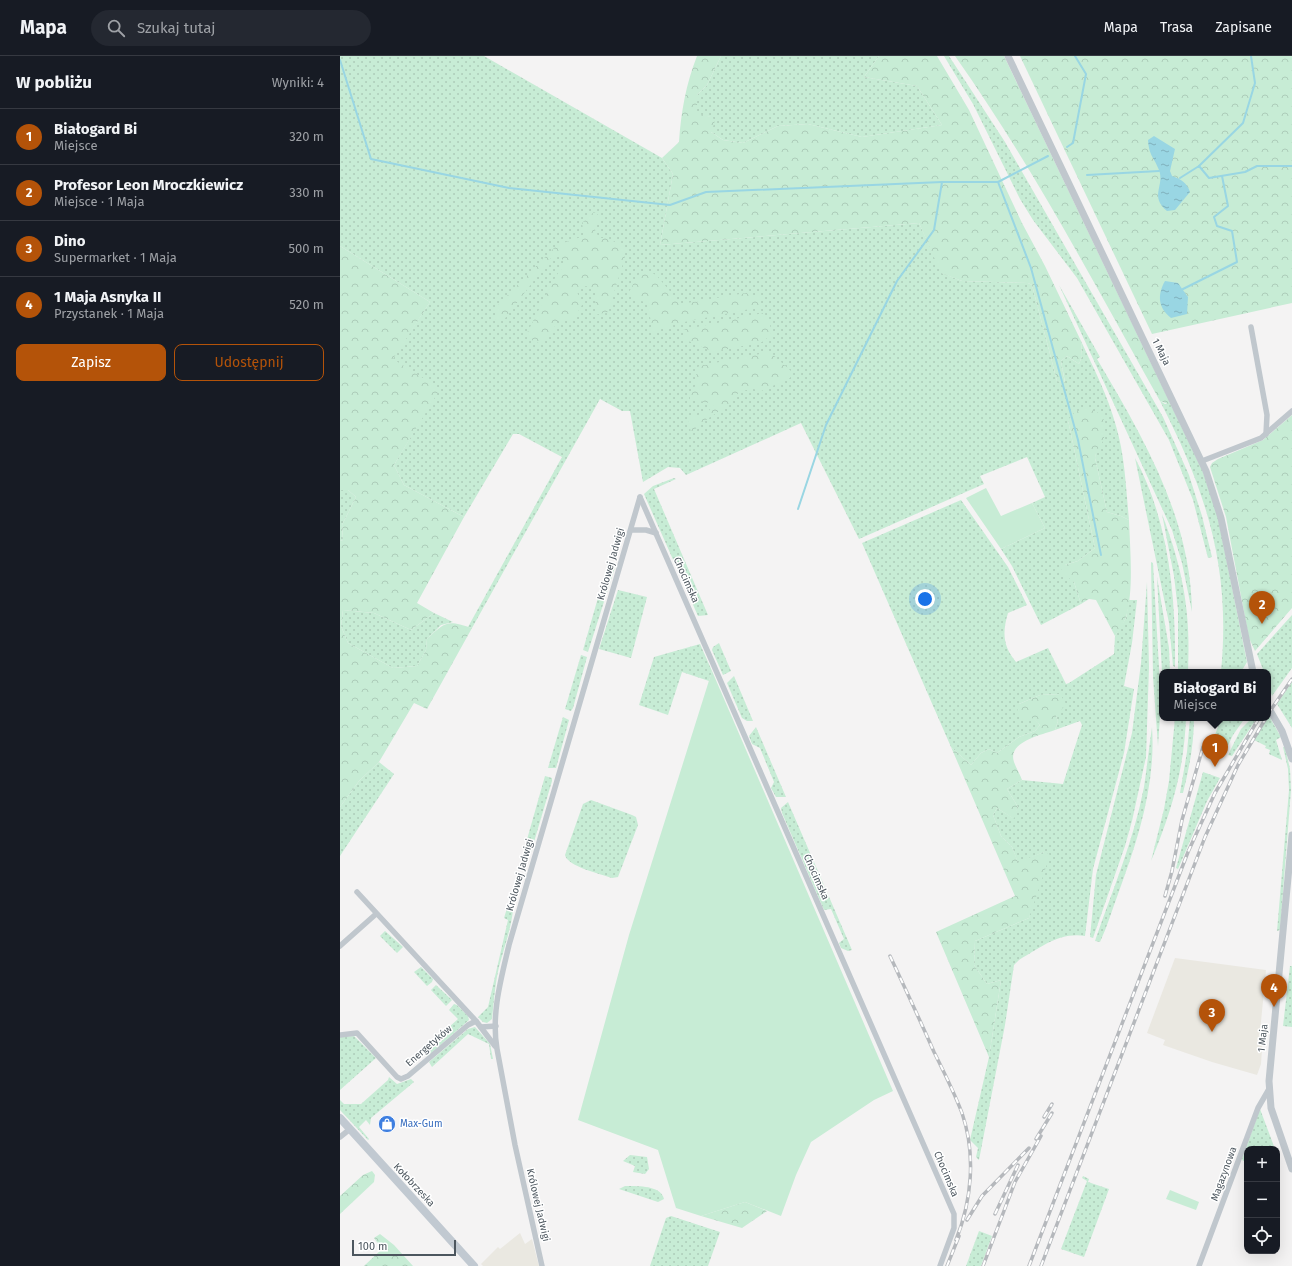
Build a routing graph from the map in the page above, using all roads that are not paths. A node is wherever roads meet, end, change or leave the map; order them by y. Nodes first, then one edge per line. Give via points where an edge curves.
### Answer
1 (1008, 56) edge
2 (1251, 327) dead end
3 (1292, 411) edge
4 (1266, 434) junction
5 (1202, 461) junction
6 (640, 497) joint
7 (631, 530) junction
8 (656, 533) junction
9 (1252, 669) edge
10 (1271, 712) edge
11 (1292, 759) edge
12 (1292, 835) edge
13 (357, 892) dead end
14 (1289, 908) edge
15 (376, 914) junction
16 (340, 946) edge
17 (476, 1021) junction
18 (496, 1026) junction
19 (481, 1027) junction
20 (340, 1035) edge
21 (497, 1049) junction
22 (1269, 1090) junction
23 (340, 1118) edge
24 (350, 1129) junction
25 (340, 1137) edge
26 (1289, 1149) edge
27 (1292, 1168) edge
28 (474, 1266) edge
29 (542, 1266) edge
30 (940, 1266) edge
31 (1199, 1266) edge

1 - 5 street, 1 Maja
2 - 4 street via 1267,415
3 - 4 street
4 - 5 street
5 - 9 street, 1 Maja via 1221,518
6 - 7 street, Królowej Jadwigi
6 - 8 street, Chocimska
7 - 8 street
7 - 18 street, Królowej Jadwigi via 509,945 500,983
8 - 30 street, Chocimska via 954,1214 954,1228
10 - 11 street via 1282,731
12 - 14 street, 1 Maja
13 - 15 street
14 - 22 street, 1 Maja
15 - 16 street
15 - 17 street
17 - 19 street
17 - 20 street, Energetyków via 404,1078 397,1077 357,1034
18 - 19 street
18 - 21 street, Królowej Jadwigi
19 - 21 street
21 - 29 street, Królowej Jadwigi
22 - 26 street, 1 Maja via 1271,1108
22 - 31 street, Magazynowa via 1258,1108
23 - 24 main road, Kołobrzeska
24 - 25 street
24 - 28 main road, Kołobrzeska
26 - 27 street, 1 Maja

